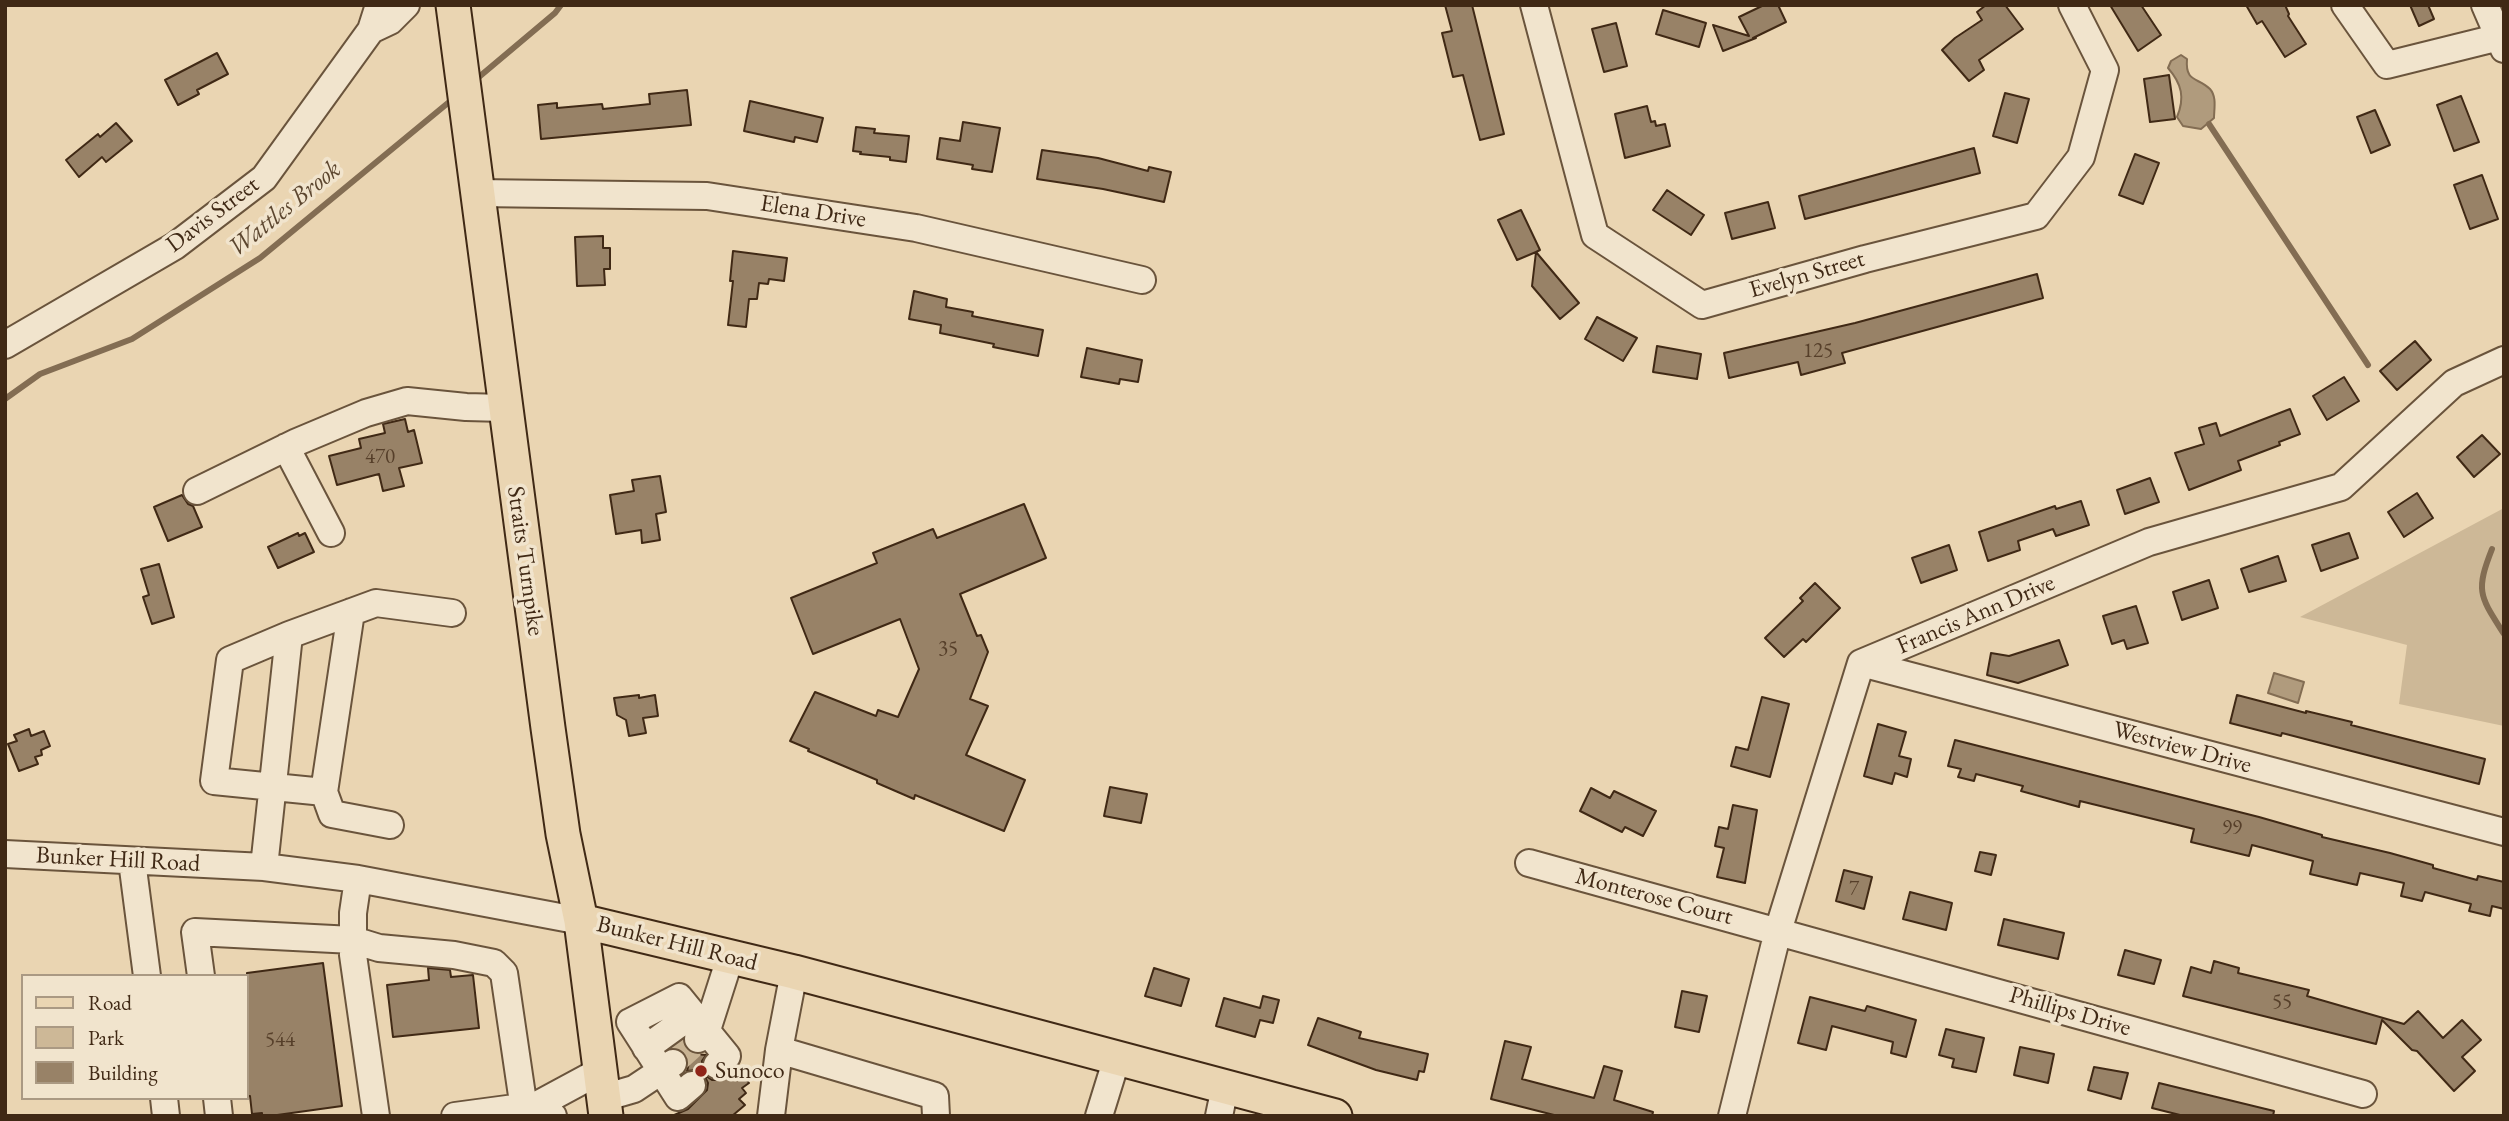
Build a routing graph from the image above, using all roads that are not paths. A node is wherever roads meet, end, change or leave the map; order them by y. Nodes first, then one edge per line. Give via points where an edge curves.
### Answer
1 (405, 5) edge
2 (1535, 5) edge
3 (2072, 5) edge
4 (2345, 5) edge
5 (2486, 5) edge
6 (454, 7) edge
7 (375, 17) edge
8 (2502, 41) edge
9 (477, 193) junction
10 (1142, 280) dead end
11 (5, 345) edge
12 (2504, 360) edge
13 (504, 408) junction
14 (286, 447) junction
15 (197, 491) dead end
16 (331, 533) dead end
17 (351, 612) junction
18 (452, 613) dead end
19 (289, 635) junction
20 (1861, 663) junction
21 (271, 788) junction
22 (324, 792) junction
23 (390, 825) dead end
24 (2504, 832) edge
25 (5, 854) edge
26 (132, 861) junction
27 (1529, 863) dead end
28 (264, 867) junction
29 (358, 879) junction
30 (581, 921) junction
31 (1778, 931) junction
32 (353, 940) junction
33 (730, 958) junction
34 (794, 972) junction
35 (147, 974) edge
36 (201, 974) edge
37 (699, 1028) junction
38 (779, 1050) junction
39 (1117, 1058) junction
40 (717, 1065) dead end
41 (667, 1067) junction
42 (692, 1085) dead end
43 (2363, 1094) dead end
44 (603, 1095) edge
45 (1222, 1101) edge
46 (535, 1111) edge
47 (376, 1116) edge
48 (455, 1116) edge
49 (771, 1116) edge
50 (936, 1116) edge
51 (1099, 1116) edge
52 (1335, 1116) edge
53 (1732, 1116) edge

1 - 7 street, Davis Street via 390,20
2 - 3 street, Evelyn Street via 1595,235 1702,304 2035,216 2081,157 2105,70
4 - 8 street via 2387,65
5 - 8 street
6 - 9 main road, Straits Turnpike
7 - 11 street, Davis Street via 264,178 175,246
9 - 10 street, Elena Drive via 707,195 916,228
9 - 13 main road, Straits Turnpike
12 - 20 street, Francis Ann Drive via 2454,383 2341,487 2149,542
13 - 14 street via 407,401
13 - 30 main road, Straits Turnpike via 563,834
14 - 15 street
14 - 16 street
17 - 18 street via 376,603
17 - 19 street
17 - 22 street
19 - 21 street
19 - 21 street via 230,660 214,781
20 - 24 street, Westview Drive
20 - 31 street
21 - 22 street
21 - 28 street
22 - 23 street via 332,814
25 - 26 street, Bunker Hill Road
26 - 28 street, Bunker Hill Road
26 - 35 street
27 - 31 street, Monterose Court
28 - 29 street, Bunker Hill Road
29 - 30 street, Bunker Hill Road
29 - 32 street
30 - 33 main road, Bunker Hill Road
30 - 44 main road, Straits Turnpike
31 - 43 street, Phillips Drive
31 - 53 street
32 - 36 street via 195,932
32 - 46 street via 379,948 494,963 504,973
32 - 47 street
33 - 34 main road, Bunker Hill Road
33 - 37 street
34 - 38 street
34 - 39 main road, Bunker Hill Road
37 - 40 street via 727,1056
37 - 41 street via 679,997 630,1022 646,1048
38 - 49 street
38 - 50 street via 936,1096
39 - 45 main road, Bunker Hill Road
39 - 51 street
41 - 42 street via 678,1097
41 - 44 street via 634,1089
44 - 46 street
45 - 52 main road, Bunker Hill Road
46 - 48 street

